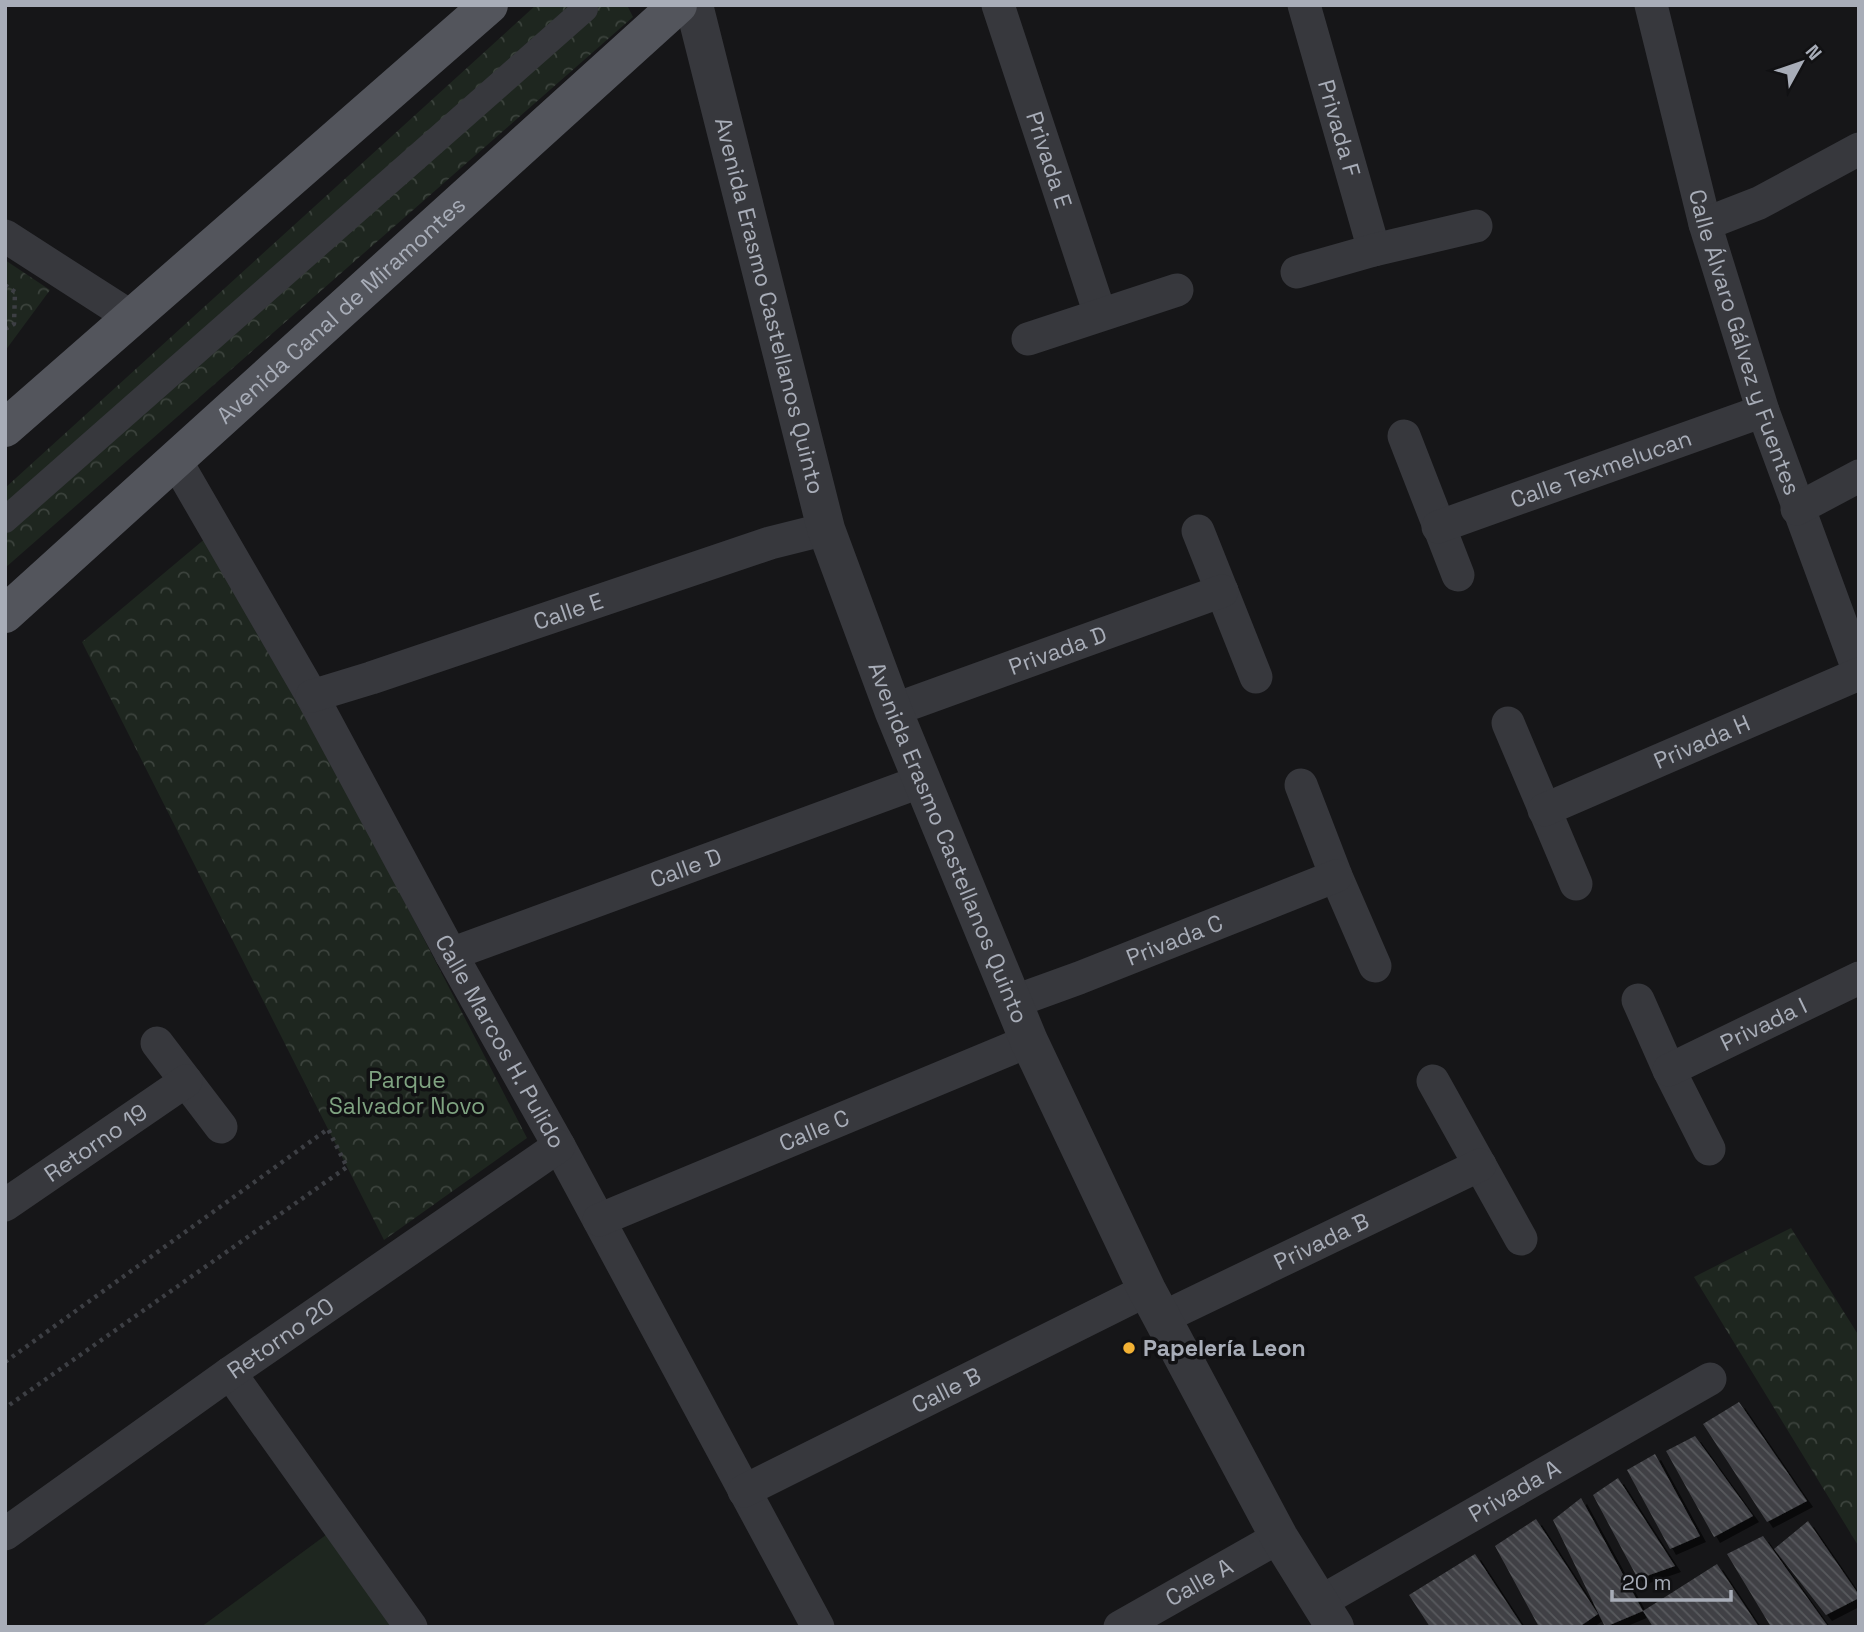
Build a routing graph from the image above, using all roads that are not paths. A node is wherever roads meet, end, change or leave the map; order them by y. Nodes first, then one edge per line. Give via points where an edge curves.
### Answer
1 (489, 5) edge
2 (678, 5) edge
3 (694, 5) edge
4 (998, 5) edge
5 (1304, 5) edge
6 (1651, 5) edge
7 (585, 9) dead end
8 (1859, 149) edge
9 (1705, 224) junction
10 (1476, 226) dead end
11 (5, 236) edge
12 (1374, 250) junction
13 (1297, 272) dead end
14 (1177, 290) dead end
15 (1100, 314) junction
16 (131, 317) junction
17 (1028, 339) dead end
18 (13, 410) edge
19 (1763, 411) junction
20 (1404, 436) dead end
21 (176, 461) junction
22 (1859, 476) edge
23 (1797, 509) junction
24 (5, 520) edge
25 (1438, 527) junction
26 (826, 529) junction
27 (1198, 531) dead end
28 (1458, 575) dead end
29 (1222, 591) junction
30 (5, 614) edge
31 (1859, 673) edge
32 (1256, 677) dead end
33 (312, 696) junction
34 (893, 710) junction
35 (1508, 723) dead end
36 (922, 781) junction
37 (1301, 785) dead end
38 (1544, 810) junction
39 (1336, 876) junction
40 (1576, 884) dead end
41 (451, 954) junction
42 (1375, 966) dead end
43 (1859, 978) edge
44 (1638, 1000) dead end
45 (1013, 1002) junction
46 (1029, 1041) junction
47 (157, 1043) dead end
48 (1669, 1070) junction
49 (186, 1081) junction
50 (1433, 1081) dead end
51 (221, 1127) dead end
52 (559, 1146) junction
53 (1709, 1149) dead end
54 (1480, 1165) junction
55 (5, 1205) edge
56 (599, 1220) junction
57 (1521, 1238) dead end
58 (1155, 1304) junction
59 (230, 1373) junction
60 (1710, 1379) dead end
61 (744, 1491) junction
62 (5, 1534) edge
63 (1279, 1537) junction
64 (1327, 1615) edge
65 (411, 1627) edge
66 (818, 1627) edge
67 (1120, 1627) edge

1 - 16 main road
2 - 21 main road, Avenida Canal de Miramontes
3 - 26 street, Avenida Erasmo Castellanos Quinto
4 - 15 street, Privada E
5 - 12 street, Privada F
6 - 9 street, Calle Álvaro Gálvez y Fuentes
7 - 24 street
8 - 9 street via 1759,203
9 - 19 street, Calle Álvaro Gálvez y Fuentes
10 - 12 street
11 - 16 street
12 - 13 street
14 - 15 street
15 - 17 street
16 - 18 main road
19 - 23 street, Calle Álvaro Gálvez y Fuentes
19 - 25 street, Calle Texmelucan
20 - 25 street
21 - 30 main road, Avenida Canal de Miramontes
21 - 33 street, Calle Marcos H. Pulido
22 - 23 street
23 - 31 street, Calle Álvaro Gálvez y Fuentes
25 - 28 street
26 - 33 street, Calle E via 770,543
26 - 34 street, Avenida Erasmo Castellanos Quinto
27 - 29 street
29 - 32 street
29 - 34 street, Privada D
31 - 38 street, Privada H
33 - 41 street, Calle Marcos H. Pulido
34 - 36 street, Avenida Erasmo Castellanos Quinto
35 - 38 street
36 - 41 street, Calle D
36 - 45 street, Avenida Erasmo Castellanos Quinto
37 - 39 street
38 - 40 street
39 - 42 street
39 - 45 street, Privada C
41 - 52 street, Calle Marcos H. Pulido
43 - 48 street, Privada I
44 - 48 street
45 - 46 street, Avenida Erasmo Castellanos Quinto
46 - 56 street, Calle C
46 - 58 street, Avenida Erasmo Castellanos Quinto
47 - 49 street
48 - 53 street
49 - 51 street
49 - 55 street, Retorno 19
50 - 54 street
52 - 56 street, Calle Marcos H. Pulido
52 - 59 street, Retorno 20
54 - 57 street
54 - 58 street, Privada B
56 - 61 street, Calle Marcos H. Pulido
58 - 61 street, Calle B
58 - 63 street, Avenida Erasmo Castellanos Quinto
59 - 62 street, Retorno 20
59 - 65 street
60 - 64 street, Privada A
61 - 66 street, Calle Marcos H. Pulido
63 - 64 street, Avenida Erasmo Castellanos Quinto
63 - 67 street, Calle A

